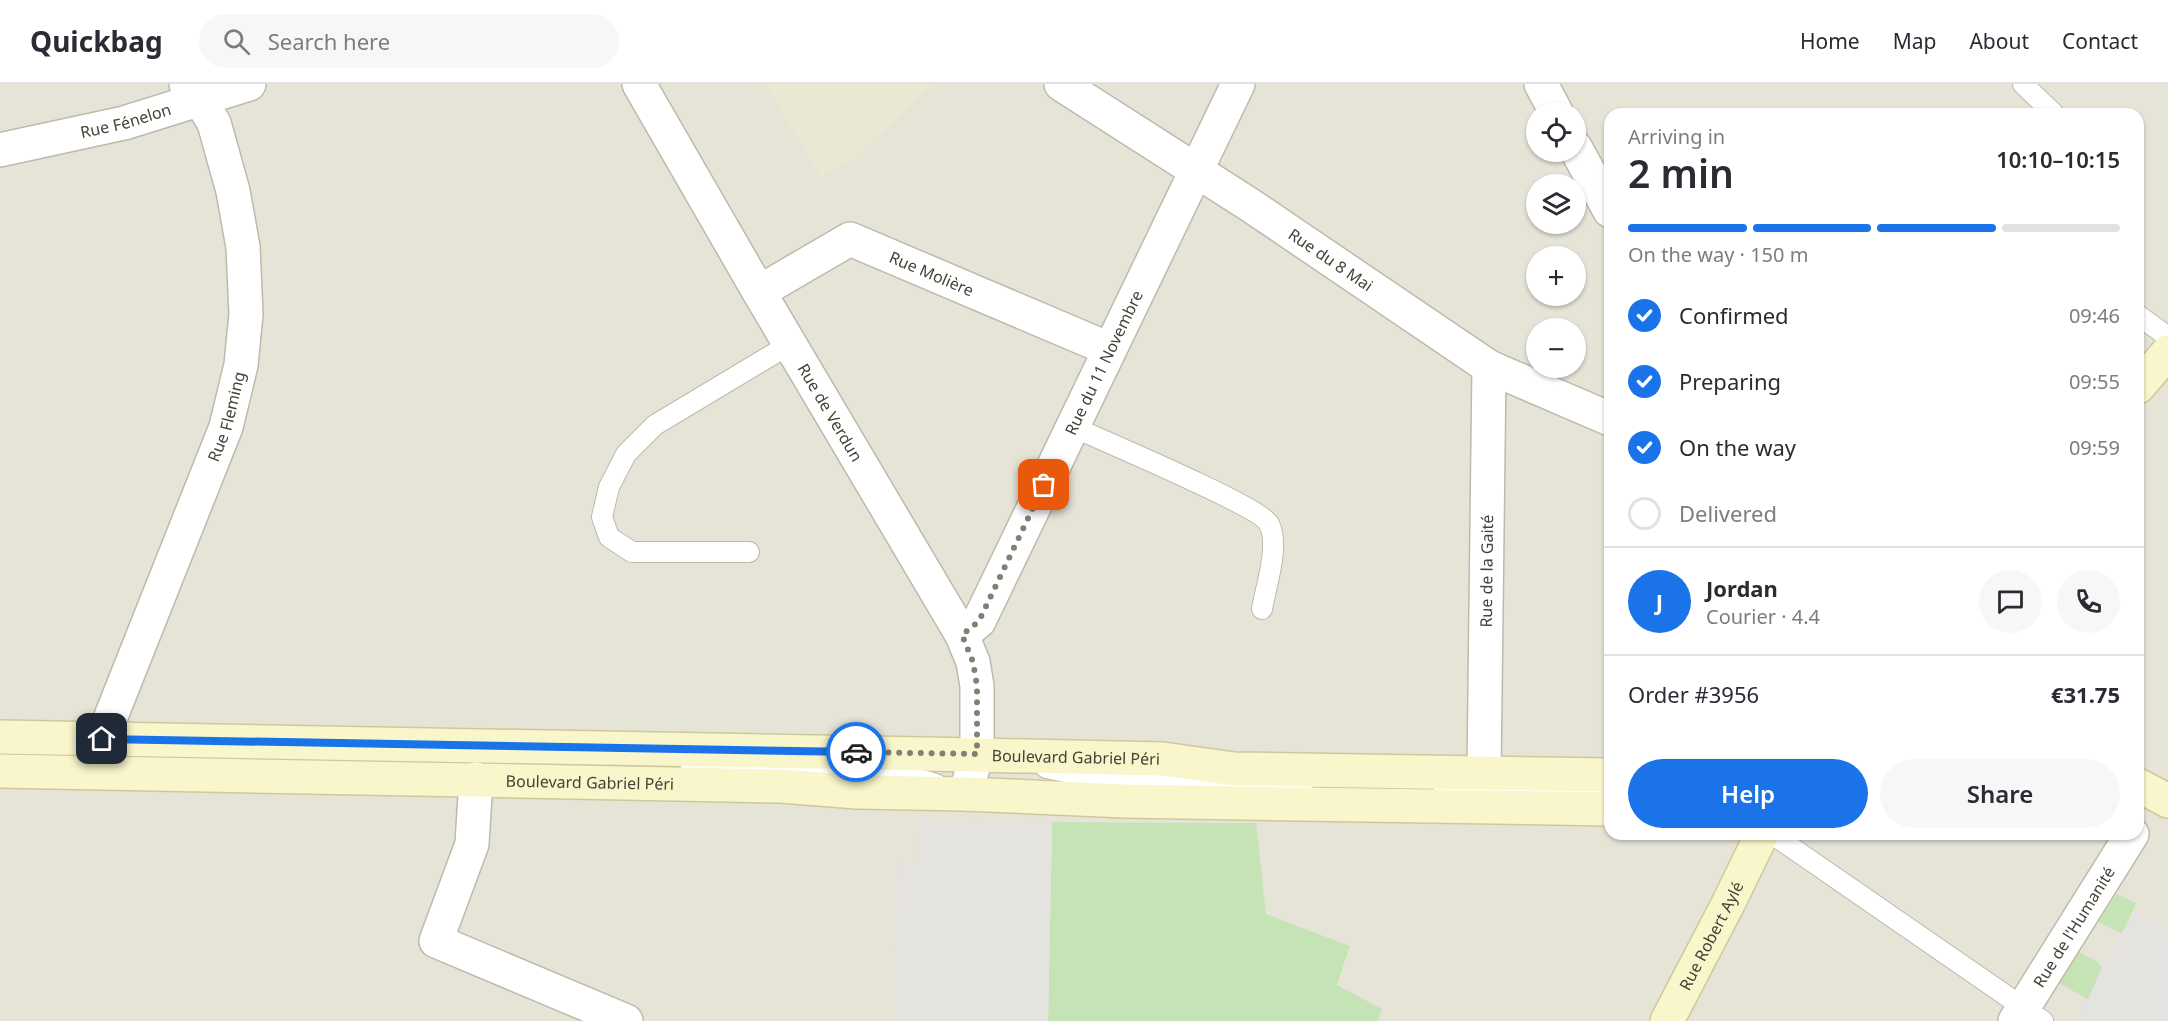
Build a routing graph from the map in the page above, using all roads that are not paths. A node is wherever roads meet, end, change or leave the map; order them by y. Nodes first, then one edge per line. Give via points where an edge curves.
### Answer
1 (249, 84) edge
2 (639, 84) edge
3 (1061, 84) edge
4 (1238, 84) edge
5 (1541, 84) edge
6 (2023, 84) edge
7 (193, 92) edge
8 (1551, 102) edge
9 (2048, 108) edge
10 (0, 150) edge
11 (1583, 162) edge
12 (1197, 171) junction
13 (1604, 200) edge
14 (759, 292) junction
15 (2144, 319) edge
16 (2168, 337) edge
17 (790, 344) junction
18 (1109, 349) junction
19 (2168, 352) edge
20 (1489, 367) junction
21 (2144, 380) edge
22 (1604, 416) edge
23 (1071, 426) junction
24 (749, 552) dead end
25 (1262, 609) dead end
26 (962, 635) junction
27 (2, 738) edge
28 (102, 739) junction
29 (977, 754) junction
30 (0, 771) edge
31 (80, 772) junction
32 (1484, 773) junction
33 (1604, 775) edge
34 (476, 779) junction
35 (1604, 792) edge
36 (965, 794) junction
37 (2155, 794) edge
38 (1312, 804) junction
39 (1604, 809) edge
40 (2144, 815) edge
41 (1754, 840) edge
42 (1761, 840) edge
43 (1795, 840) edge
44 (2129, 840) edge
45 (1800, 854) junction
46 (2027, 1016) edge
47 (626, 1021) edge
48 (1666, 1021) edge

1 - 7 street, Rue Fénelon
2 - 14 street, Rue de Verdun
3 - 12 street, Rue du 8 Mai
4 - 12 street, Rue du 11 Novembre
5 - 8 street
6 - 9 lane
7 - 10 street, Rue Fénelon via 124,123
7 - 28 street, Rue Fleming via 214,123 243,247 246,314 240,365 226,427
11 - 13 street
12 - 18 street, Rue du 11 Novembre
12 - 20 street, Rue du 8 Mai
14 - 17 street, Rue de Verdun
14 - 18 street, Rue Molière via 849,239
15 - 16 lane
17 - 24 lane via 655,425 627,454 609,487 602,517 609,537 632,552
17 - 26 street, Rue de Verdun
18 - 23 street, Rue du 11 Novembre
19 - 21 main road
20 - 22 street, Rue du 8 Mai
20 - 32 street, Rue de la Gaité
23 - 25 lane via 1241,504 1268,521 1275,540
23 - 26 street, Rue du 11 Novembre via 979,621
26 - 29 street, Rue de Verdun via 977,686
27 - 28 main road, Boulevard Gabriel Péri
28 - 29 main road, Boulevard Gabriel Péri
29 - 32 main road, Boulevard Gabriel Péri via 1163,759 1234,769
29 - 36 street, Rue de Verdun
30 - 31 main road, Boulevard Gabriel Péri
31 - 34 main road, Boulevard Gabriel Péri
31 - 36 lane via 118,757 628,768 886,769
32 - 33 main road, Boulevard Gabriel Péri
34 - 36 main road, Boulevard Gabriel Péri
34 - 47 street via 472,844 436,941
35 - 38 lane via 1354,789
36 - 38 main road, Boulevard Gabriel Péri
37 - 40 street
38 - 39 main road, Boulevard Gabriel Péri
41 - 48 main road, Rue Robert Aylé via 1729,902
42 - 45 lane
43 - 45 lane
44 - 46 street, Rue de l'Humanité
45 - 46 lane

